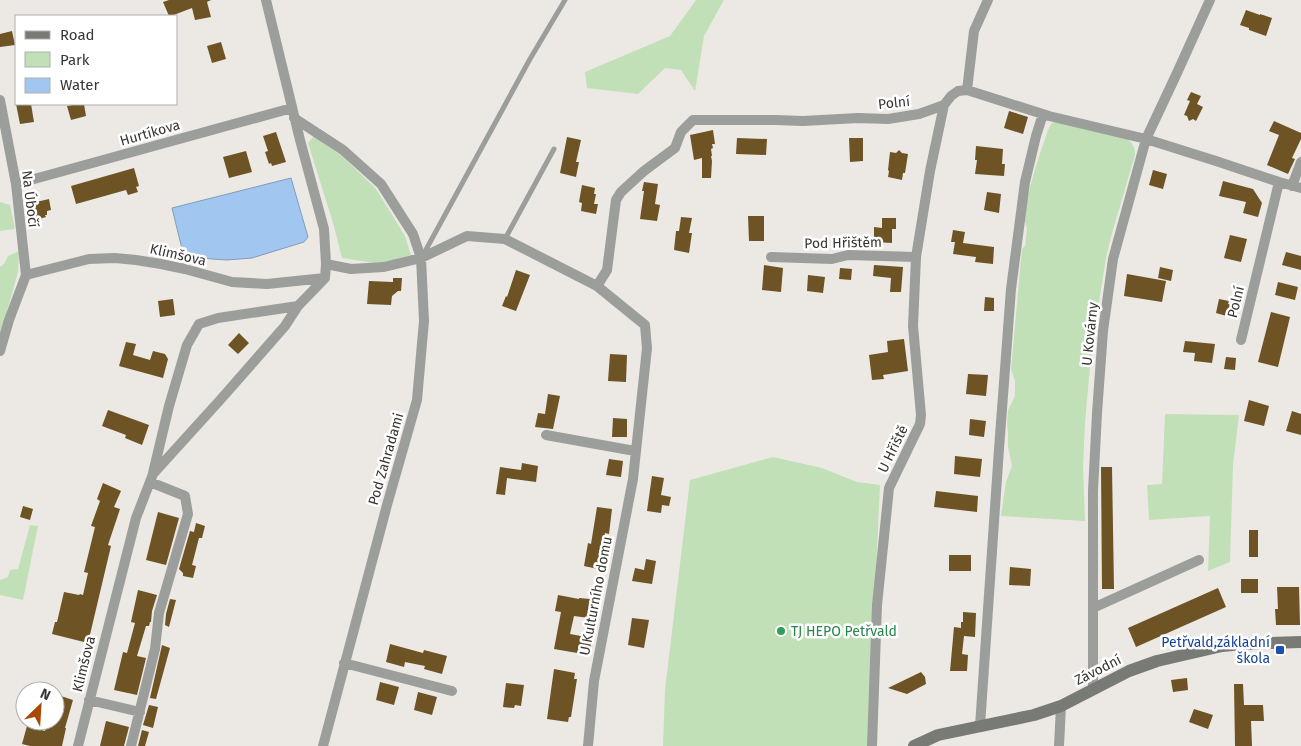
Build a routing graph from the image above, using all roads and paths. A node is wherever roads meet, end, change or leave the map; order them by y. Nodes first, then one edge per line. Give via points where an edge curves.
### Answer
1 (266, 0) edge
2 (565, 0) edge
3 (988, 0) edge
4 (1210, 0) edge
5 (967, 90) junction
6 (0, 100) edge
7 (944, 105) junction
8 (293, 113) junction
9 (1043, 114) junction
10 (3, 137) edge
11 (1146, 139) junction
12 (554, 149) dead end
13 (1301, 162) edge
14 (1279, 182) junction
15 (16, 184) junction
16 (1297, 187) edge
17 (505, 239) junction
18 (771, 257) dead end
19 (916, 257) junction
20 (421, 258) junction
21 (326, 264) junction
22 (26, 275) junction
23 (325, 278) junction
24 (596, 286) junction
25 (298, 306) junction
26 (1240, 340) dead end
27 (0, 351) edge
28 (546, 435) dead end
29 (635, 451) junction
30 (152, 478) junction
31 (1199, 560) dead end
32 (1093, 608) junction
33 (1301, 642) edge
34 (344, 664) junction
35 (1093, 689) junction
36 (452, 691) dead end
37 (89, 700) junction
38 (1061, 706) junction
39 (140, 712) junction
40 (980, 726) junction
41 (78, 746) edge
42 (131, 746) edge
43 (323, 746) edge
44 (588, 746) edge
45 (872, 746) edge
46 (914, 746) edge
47 (1059, 746) edge

1 - 8 street
2 - 20 lane
3 - 5 street via 974,32
4 - 11 street, U Kovárny
5 - 7 street, Polní via 958,91
5 - 9 street
6 - 10 street, Na Úbočí
7 - 19 street, U Hřiště
7 - 24 street, Polní via 919,114 888,119 694,120 681,132 675,148 644,171 616,200 607,270
8 - 15 street, Hurtíkova
8 - 20 street, Pod Zahradami via 343,150 381,184 413,234
8 - 21 street via 324,229
9 - 11 street
9 - 40 street via 1025,182 1011,289
10 - 15 street, Na Úbočí
11 - 14 street
11 - 32 street, U Kovárny via 1112,259 1103,331 1093,491
12 - 17 lane
13 - 16 street
14 - 16 street
14 - 26 street, Polní
15 - 22 street, Na Úbočí
17 - 20 street, U Kulturního domu via 467,236
17 - 24 street, U Kulturního domu
18 - 19 street, Pod Hřištěm via 832,259 848,254
19 - 45 street, U Hřiště via 912,326 920,424 890,488 878,605
20 - 21 street, U Kulturního domu via 384,268 351,269
20 - 34 street, Pod Zahradami via 424,321 417,400
21 - 23 street
22 - 23 street, Klimšova via 89,259 115,258 161,264 232,282 267,284
22 - 27 street, Na Úbočí
23 - 25 street, Klimšova
24 - 29 street, U Kulturního domu via 646,324 647,348
25 - 30 street, Klimšova via 285,326
25 - 30 street, Klimšova via 218,318 199,324 187,345
28 - 29 street
29 - 44 street, U Kulturního domu via 633,479 594,681
30 - 37 street, Klimšova via 136,518
30 - 39 street via 185,496 188,514 159,613 155,649
31 - 32 street
32 - 35 street, U Kovárny
33 - 35 street, Závodní via 1232,645 1188,654 1144,665
34 - 36 street
34 - 43 street, Pod Zahradami
35 - 38 street, Závodní
37 - 39 street
37 - 41 street, Klimšova
38 - 40 street, Závodní
38 - 47 street
39 - 42 street
40 - 46 street, Závodní via 938,735

